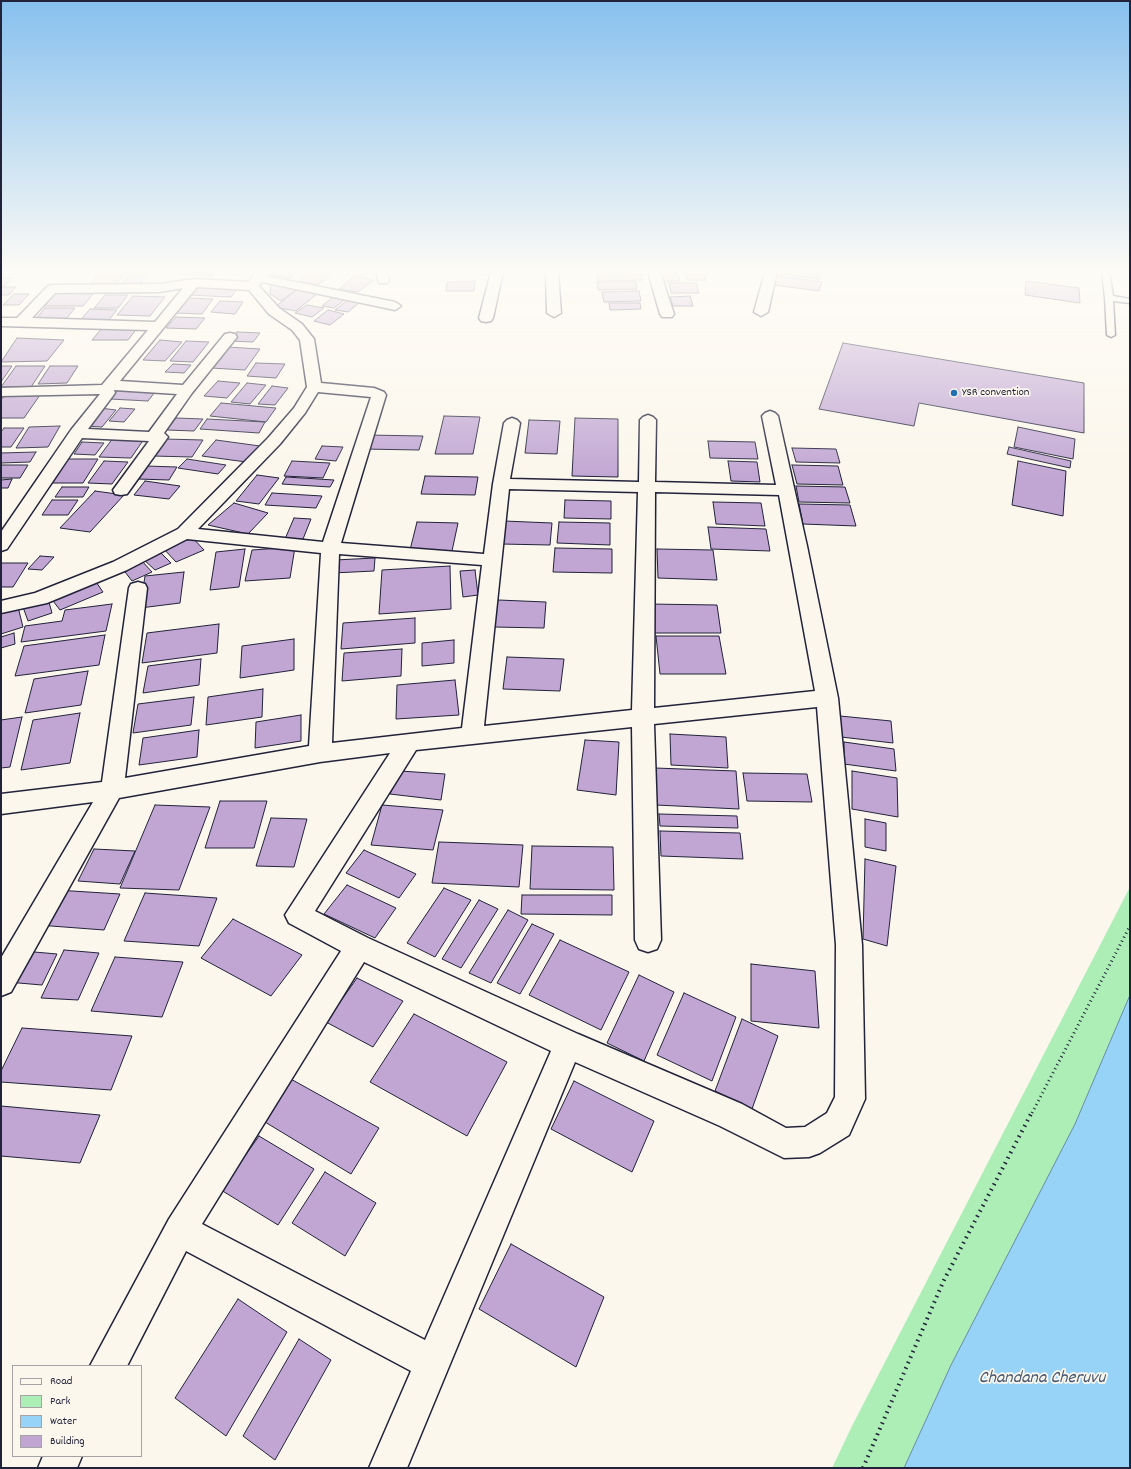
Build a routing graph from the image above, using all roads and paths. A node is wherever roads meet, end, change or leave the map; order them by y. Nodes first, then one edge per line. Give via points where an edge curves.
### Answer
1 (147, 341) edge
2 (227, 341) edge
3 (307, 341) edge
4 (108, 387) junction
5 (314, 387) junction
6 (187, 390) junction
7 (1, 392) edge
8 (770, 416) dead end
9 (648, 420) dead end
10 (512, 423) dead end
11 (77, 433) junction
12 (154, 436) junction
13 (501, 484) junction
14 (647, 487) junction
15 (121, 490) dead end
16 (786, 490) junction
17 (184, 533) junction
18 (1, 545) edge
19 (330, 548) junction
20 (492, 560) junction
21 (138, 588) dead end
22 (1, 607) edge
23 (827, 698) junction
24 (643, 716) junction
25 (472, 734) junction
26 (409, 742) junction
27 (320, 753) junction
28 (112, 790) junction
29 (1, 804) edge
30 (1130, 926) edge
31 (648, 940) dead end
32 (359, 947) junction
33 (1, 983) edge
34 (568, 1044) junction
35 (180, 1230) junction
36 (432, 1363) junction
37 (109, 1365) edge
38 (62, 1457) edge
39 (57, 1468) edge
40 (388, 1468) edge
41 (863, 1468) edge

1 - 4 street
2 - 6 street
3 - 5 street
4 - 6 street
4 - 7 street
4 - 11 street via 106,396
5 - 17 street via 300,410 274,441
5 - 19 street via 374,392 379,395
6 - 12 street
8 - 16 street
9 - 14 street
10 - 13 street
11 - 12 street
11 - 18 street
12 - 15 street via 160,437
13 - 14 street
13 - 20 street
14 - 16 street
14 - 24 street
16 - 23 street
17 - 19 street
17 - 22 street via 91,578 40,598
19 - 20 street
19 - 27 street
20 - 25 street
21 - 28 street
23 - 24 street
23 - 34 street via 849,946 850,1099 838,1124 809,1142 784,1143 731,1115
24 - 25 street
24 - 31 street
25 - 26 street
26 - 27 street
26 - 32 street via 298,915
27 - 28 street
28 - 29 street
28 - 33 street
30 - 41 path via 943,1282
32 - 34 street
32 - 35 street
34 - 36 street
35 - 36 street
35 - 37 street
36 - 40 street
38 - 39 street

